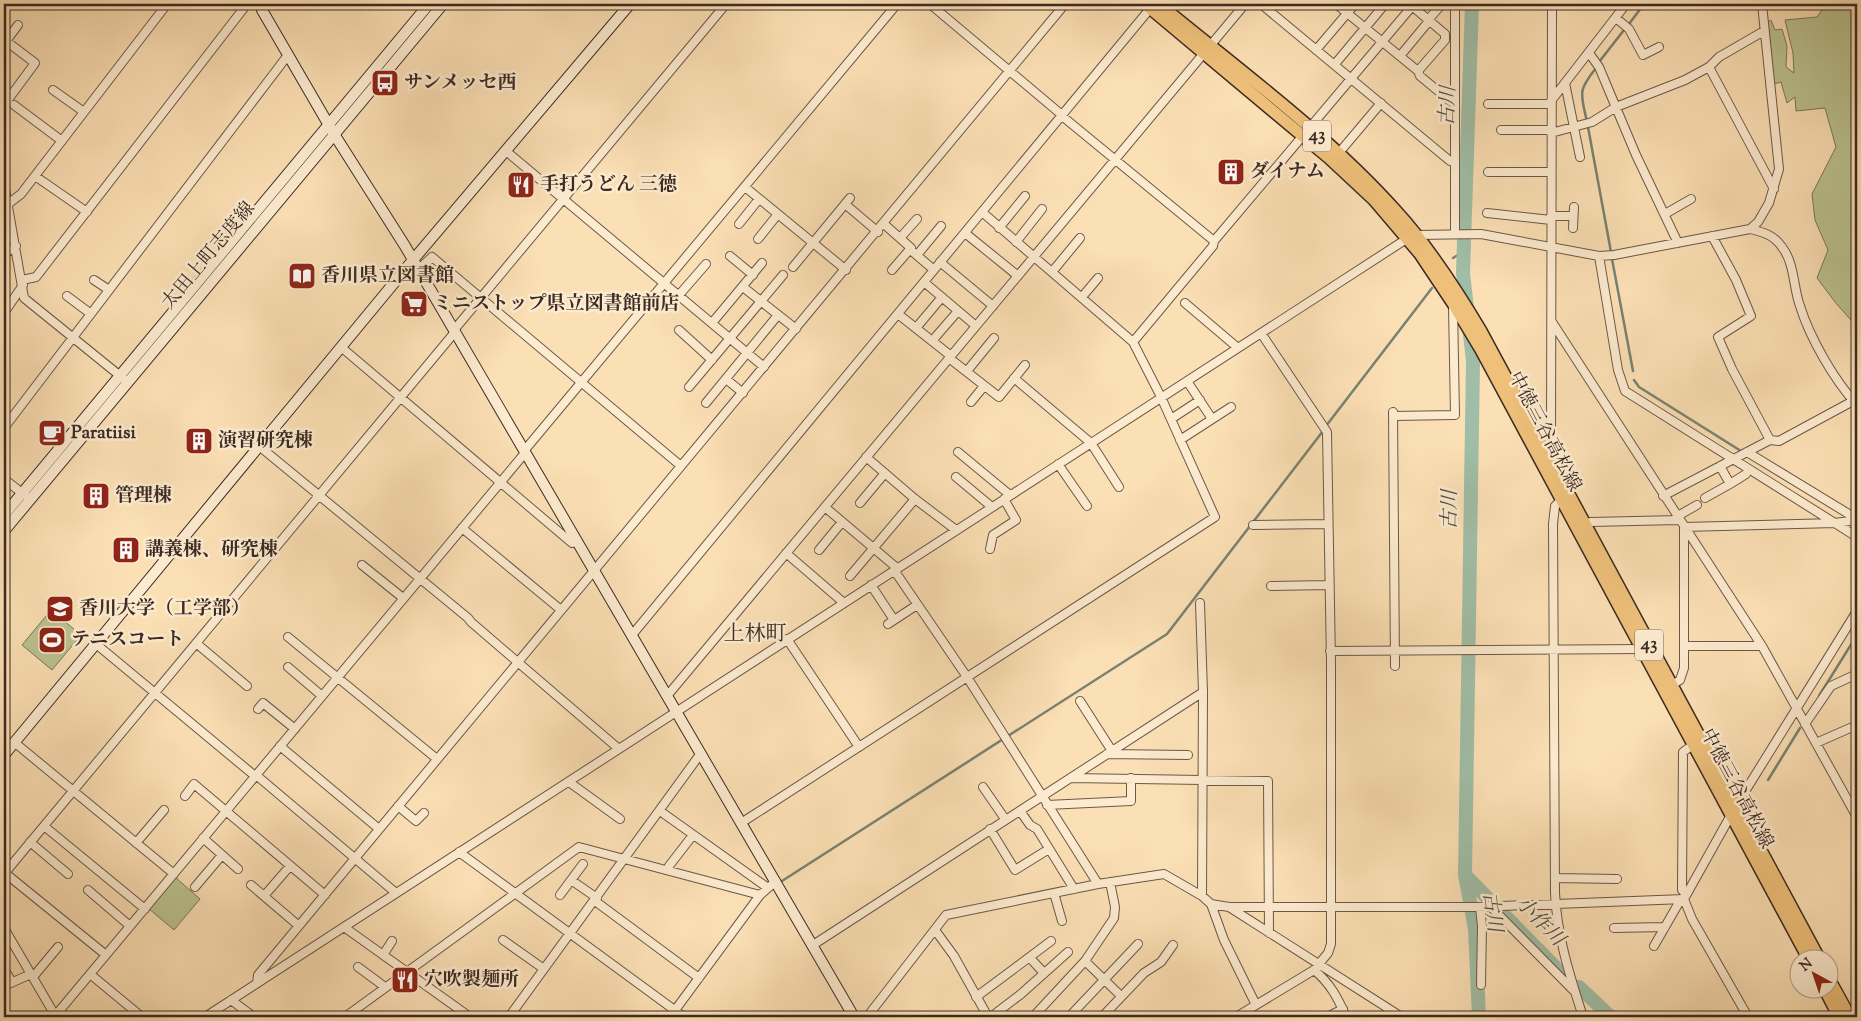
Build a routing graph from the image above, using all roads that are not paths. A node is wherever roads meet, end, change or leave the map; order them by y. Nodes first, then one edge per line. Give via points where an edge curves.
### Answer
1 (167, 4) edge
2 (247, 4) edge
3 (429, 4) edge
4 (443, 4) edge
5 (630, 4) edge
6 (726, 4) edge
7 (897, 4) edge
8 (930, 4) edge
9 (1065, 4) edge
10 (1245, 4) edge
11 (1261, 4) edge
12 (1336, 4) edge
13 (1355, 4) edge
14 (1385, 4) edge
15 (1442, 4) edge
16 (1455, 4) edge
17 (1552, 4) edge
18 (1626, 4) edge
19 (1762, 4) edge
20 (1152, 5) edge
21 (1413, 5) edge
22 (261, 7) edge
23 (1348, 13) junction
24 (1616, 18) junction
25 (1429, 20) junction
26 (18, 25) dead end
27 (1365, 28) junction
28 (1764, 31) junction
29 (5, 42) edge
30 (1382, 42) junction
31 (1658, 46) dead end
32 (1206, 49) junction
33 (1316, 50) junction
34 (1589, 53) junction
35 (288, 55) junction
36 (1400, 56) junction
37 (1334, 64) junction
38 (1710, 67) junction
39 (1418, 71) junction
40 (1010, 72) junction
41 (1352, 78) junction
42 (1566, 83) junction
43 (54, 90) dead end
44 (1551, 102) junction
45 (1381, 103) junction
46 (1488, 104) dead end
47 (4, 105) edge
48 (14, 105) dead end
49 (1455, 105) junction
50 (1616, 107) junction
51 (84, 112) junction
52 (1062, 116) junction
53 (1574, 128) junction
54 (332, 129) junction
55 (1501, 130) dead end
56 (1551, 131) junction
57 (1305, 132) junction
58 (62, 141) junction
59 (506, 151) junction
60 (1338, 154) junction
61 (1580, 157) dead end
62 (1114, 160) junction
63 (1450, 161) dead end
64 (1488, 172) dead end
65 (1551, 172) junction
66 (35, 176) junction
67 (4, 184) edge
68 (745, 187) junction
69 (1774, 189) junction
70 (1025, 196) dead end
71 (759, 199) junction
72 (1691, 199) dead end
73 (563, 200) junction
74 (1574, 207) dead end
75 (7, 209) edge
76 (1042, 209) dead end
77 (87, 212) junction
78 (982, 212) junction
79 (1487, 213) dead end
80 (778, 214) junction
81 (1664, 214) junction
82 (1573, 216) junction
83 (1551, 218) junction
84 (917, 219) dead end
85 (739, 224) dead end
86 (884, 224) junction
87 (941, 226) dead end
88 (1000, 228) junction
89 (1573, 228) dead end
90 (1750, 229) junction
91 (878, 232) junction
92 (965, 233) junction
93 (1457, 234) junction
94 (1712, 236) junction
95 (1412, 237) junction
96 (900, 238) junction
97 (1080, 238) dead end
98 (758, 239) dead end
99 (1214, 241) junction
100 (1016, 242) junction
101 (1678, 242) junction
102 (813, 243) junction
103 (16, 246) junction
104 (1551, 246) junction
105 (910, 249) junction
106 (4, 254) edge
107 (917, 255) junction
108 (730, 256) dead end
109 (1599, 256) junction
110 (1033, 257) junction
111 (940, 262) junction
112 (762, 263) dead end
113 (416, 264) junction
114 (706, 264) dead end
115 (793, 267) dead end
116 (846, 270) junction
117 (892, 270) dead end
118 (934, 270) junction
119 (1052, 272) junction
120 (753, 275) junction
121 (783, 275) dead end
122 (1018, 276) junction
123 (1098, 278) dead end
124 (94, 280) dead end
125 (23, 282) junction
126 (924, 282) junction
127 (664, 283) junction
128 (743, 286) junction
129 (109, 290) junction
130 (678, 295) junction
131 (67, 296) dead end
132 (942, 297) junction
133 (1082, 297) junction
134 (482, 298) junction
135 (761, 301) junction
136 (1185, 303) dead end
137 (1453, 303) junction
138 (993, 306) junction
139 (958, 311) junction
140 (4, 313) edge
141 (91, 314) junction
142 (898, 314) junction
143 (778, 315) junction
144 (1552, 322) junction
145 (712, 323) junction
146 (976, 326) junction
147 (916, 328) junction
148 (679, 330) dead end
149 (796, 330) junction
150 (454, 331) junction
151 (1261, 333) junction
152 (72, 338) junction
153 (730, 338) junction
154 (994, 338) dead end
155 (932, 341) junction
156 (1133, 342) junction
157 (341, 347) junction
158 (1238, 348) junction
159 (747, 353) junction
160 (950, 357) junction
161 (712, 360) junction
162 (1025, 365) dead end
163 (764, 368) junction
164 (966, 372) junction
165 (124, 378) junction
166 (726, 378) junction
167 (1014, 378) junction
168 (1186, 381) junction
169 (580, 382) junction
170 (984, 386) junction
171 (689, 387) dead end
172 (743, 393) junction
173 (401, 397) junction
174 (1161, 397) junction
175 (1200, 400) junction
176 (971, 402) dead end
177 (706, 403) dead end
178 (1855, 403) edge
179 (1231, 407) dead end
180 (1171, 419) junction
181 (1212, 419) junction
182 (4, 428) edge
183 (1180, 440) junction
184 (1770, 440) junction
185 (1090, 443) junction
186 (259, 446) junction
187 (1538, 448) junction
188 (524, 452) junction
189 (958, 452) dead end
190 (1747, 452) junction
191 (866, 457) junction
192 (1732, 459) junction
193 (1058, 464) junction
194 (681, 466) junction
195 (1720, 466) junction
196 (885, 473) junction
197 (1746, 474) dead end
198 (956, 477) dead end
199 (4, 479) edge
200 (500, 482) junction
201 (1730, 484) junction
202 (1119, 487) dead end
203 (318, 495) junction
204 (26, 496) junction
205 (1664, 496) junction
206 (1007, 497) junction
207 (1564, 497) junction
208 (915, 498) junction
209 (1705, 498) dead end
210 (860, 504) dead end
211 (1697, 505) dead end
212 (1087, 506) dead end
213 (992, 507) junction
214 (826, 508) junction
215 (4, 515) edge
216 (1857, 520) edge
217 (842, 522) junction
218 (1680, 522) junction
219 (1835, 523) junction
220 (1328, 524) junction
221 (1254, 525) dead end
222 (1584, 525) junction
223 (462, 528) junction
224 (956, 530) junction
225 (4, 531) edge
226 (1857, 537) edge
227 (576, 540) junction
228 (873, 548) junction
229 (819, 550) dead end
230 (990, 550) dead end
231 (786, 554) junction
232 (362, 565) dead end
233 (896, 569) junction
234 (594, 571) junction
235 (850, 576) dead end
236 (420, 577) junction
237 (871, 585) junction
238 (1329, 585) junction
239 (1272, 586) dead end
240 (403, 598) junction
241 (844, 602) junction
242 (1200, 603) dead end
243 (917, 605) junction
244 (561, 610) junction
245 (1857, 611) edge
246 (288, 636) dead end
247 (632, 636) junction
248 (787, 639) junction
249 (196, 643) junction
250 (96, 644) junction
251 (1684, 646) junction
252 (1762, 646) junction
253 (1554, 649) junction
254 (1646, 649) junction
255 (1395, 652) junction
256 (1331, 656) junction
257 (520, 662) junction
258 (1395, 666) dead end
259 (288, 667) dead end
260 (1857, 674) edge
261 (966, 677) junction
262 (337, 678) junction
263 (247, 686) dead end
264 (1667, 688) junction
265 (1203, 692) junction
266 (154, 693) junction
267 (322, 696) junction
268 (667, 696) junction
269 (1080, 701) dead end
270 (258, 708) dead end
271 (1796, 708) junction
272 (676, 711) junction
273 (1805, 724) junction
274 (1857, 725) edge
275 (295, 729) junction
276 (14, 742) junction
277 (1696, 742) junction
278 (1816, 743) junction
279 (280, 746) junction
280 (859, 747) junction
281 (619, 749) junction
282 (701, 753) junction
283 (1110, 753) junction
284 (4, 755) edge
285 (1188, 755) dead end
286 (437, 759) junction
287 (255, 776) junction
288 (1070, 778) junction
289 (1131, 778) junction
290 (1201, 779) junction
291 (569, 782) junction
292 (983, 787) dead end
293 (73, 790) junction
294 (185, 796) dead end
295 (1042, 797) junction
296 (1048, 805) junction
297 (398, 806) junction
298 (164, 810) dead end
299 (660, 811) junction
300 (1020, 811) junction
301 (225, 812) junction
302 (1734, 812) junction
303 (424, 813) dead end
304 (1856, 813) edge
305 (620, 819) dead end
306 (1005, 820) junction
307 (742, 823) junction
308 (44, 826) junction
309 (379, 829) junction
310 (990, 829) junction
311 (693, 834) junction
312 (203, 838) junction
313 (30, 842) junction
314 (136, 843) junction
315 (1049, 849) junction
316 (459, 852) junction
317 (222, 855) junction
318 (355, 858) junction
319 (625, 860) junction
320 (583, 864) dead end
321 (290, 866) junction
322 (669, 866) dead end
323 (238, 868) dead end
324 (4, 873) edge
325 (68, 874) dead end
326 (174, 874) junction
327 (1555, 878) junction
328 (1617, 879) dead end
329 (571, 880) junction
330 (1110, 882) junction
331 (1098, 884) junction
332 (251, 885) dead end
333 (772, 885) junction
334 (195, 887) dead end
335 (1074, 889) junction
336 (88, 890) dead end
337 (396, 893) junction
338 (516, 893) junction
339 (1054, 893) junction
340 (325, 895) junction
341 (560, 895) dead end
342 (760, 895) junction
343 (264, 896) junction
344 (1202, 896) junction
345 (1684, 898) junction
346 (596, 899) junction
347 (1211, 904) junction
348 (1555, 905) junction
349 (1495, 906) junction
350 (1229, 907) junction
351 (1478, 907) junction
352 (1270, 908) junction
353 (1331, 908) junction
354 (144, 909) junction
355 (1062, 921) dead end
356 (130, 926) junction
357 (299, 926) junction
358 (344, 927) junction
359 (1665, 927) junction
360 (4, 928) edge
361 (1614, 928) dead end
362 (571, 933) junction
363 (933, 933) junction
364 (1269, 933) junction
365 (503, 940) dead end
366 (392, 941) dead end
367 (1051, 942) dead end
368 (1138, 944) dead end
369 (813, 945) junction
370 (1173, 945) dead end
371 (58, 946) dead end
372 (1654, 946) dead end
373 (1803, 948) edge
374 (1813, 948) edge
375 (1068, 952) dead end
376 (106, 955) junction
377 (383, 955) junction
378 (1030, 958) junction
379 (1085, 961) junction
380 (358, 967) dead end
381 (1316, 968) junction
382 (4, 969) edge
383 (544, 970) junction
384 (407, 972) junction
385 (1044, 973) junction
386 (90, 974) junction
387 (32, 976) junction
388 (699, 978) junction
389 (1103, 979) junction
390 (12, 982) junction
391 (258, 983) junction
392 (1481, 985) dead end
393 (4, 986) edge
394 (385, 987) junction
395 (1575, 992) junction
396 (976, 996) junction
397 (1121, 996) junction
398 (1830, 998) edge
399 (1832, 998) edge
400 (231, 1000) junction
401 (1832, 1001) junction
402 (1256, 1005) junction
403 (1342, 1009) junction
404 (244, 1014) edge
405 (672, 1014) edge
406 (1397, 1014) dead end
407 (55, 1016) edge
408 (1240, 1016) edge
409 (142, 1017) edge
410 (205, 1017) edge
411 (254, 1017) edge
412 (345, 1017) edge
413 (470, 1017) edge
414 (509, 1017) edge
415 (684, 1017) edge
416 (854, 1017) edge
417 (867, 1017) edge
418 (989, 1017) edge
419 (1033, 1017) edge
420 (1069, 1017) edge
421 (1102, 1017) edge
422 (1326, 1017) edge
423 (1346, 1017) edge
424 (1583, 1017) edge
425 (1748, 1017) edge
426 (1840, 1017) edge
427 (1850, 1017) edge

1 - 51 street
2 - 77 street
3 - 54 street, 太田上町志度線
4 - 54 street, 太田上町志度線
5 - 59 street
6 - 73 street
7 - 68 street
8 - 40 street
9 - 40 street
10 - 32 street
11 - 33 street
12 - 23 street
13 - 23 street
14 - 27 street
15 - 25 street
16 - 49 street
17 - 44 street
18 - 24 street
19 - 28 street
20 - 32 main road, 中徳三谷高松線 / 43
20 - 52 street
21 - 25 street
21 - 30 street
22 - 35 street
23 - 27 street
23 - 33 street
24 - 31 street via 1629,29 1643,55
24 - 34 street
25 - 36 street
25 - 39 street via 1445,34 1446,40
26 - 29 street
27 - 30 street
27 - 37 street
28 - 38 street via 1719,57
28 - 69 street via 1779,158
29 - 47 street via 35,63
30 - 36 street
30 - 41 street
32 - 57 main road, 中徳三谷高松線 / 43
32 - 62 street
33 - 37 street
34 - 42 street
34 - 50 street via 1599,67
35 - 54 street
35 - 129 street
36 - 39 street
37 - 41 street
38 - 50 street
38 - 69 street
39 - 49 street
40 - 52 street
40 - 86 street
41 - 45 street
41 - 57 street
42 - 44 street
42 - 53 street
43 - 51 street
44 - 46 street
44 - 56 street
45 - 60 street
45 - 63 street
48 - 58 street
49 - 93 street
50 - 53 street via 1592,122
50 - 81 street
51 - 58 street
52 - 62 street
52 - 78 street
53 - 56 street
53 - 61 street
54 - 113 street
54 - 165 street, 太田上町志度線
55 - 56 street
56 - 65 street
57 - 60 main road, 中徳三谷高松線 / 43
57 - 95 main road, 中徳三谷高松線 / 43
57 - 99 street
58 - 66 street
59 - 73 street
59 - 113 street
60 - 95 main road, 中徳三谷高松線 / 43 via 1380,193
62 - 99 street
62 - 110 street
64 - 65 street
65 - 83 street
66 - 75 street
66 - 77 street
67 - 75 street
68 - 71 street
68 - 127 street
69 - 90 street via 1764,214
70 - 88 street
71 - 80 street
71 - 85 street
72 - 81 street
73 - 127 street
73 - 134 street
74 - 82 street
75 - 103 street
76 - 100 street
77 - 125 street via 36,277
78 - 88 street
78 - 92 street
79 - 83 street
80 - 98 street
80 - 102 street
81 - 101 street
82 - 83 street
82 - 89 street
83 - 104 street
84 - 96 street
86 - 91 street
86 - 96 street
87 - 107 street
88 - 100 street
90 - 94 street
90 - 178 street via 1771,235 1782,247 1811,334
91 - 102 street via 848,200
91 - 116 street
92 - 111 street
92 - 122 street
93 - 95 street
93 - 104 street via 1481,234
94 - 101 street
94 - 184 street via 1751,316 1718,337
95 - 137 main road, 中徳三谷高松線 / 43
95 - 151 street
95 - 187 main road, 中徳三谷高松線 / 43 via 1455,288 1481,331
96 - 105 street
97 - 119 street
99 - 156 street
100 - 110 street
101 - 109 street
102 - 115 street
102 - 116 street
103 - 106 street
103 - 125 street
104 - 109 street
104 - 144 street
105 - 107 street
105 - 117 street
107 - 118 street
108 - 120 street
109 - 192 street via 1624,391
110 - 119 street
110 - 122 street
111 - 118 street
111 - 138 street
112 - 120 street
113 - 134 street via 432,257
113 - 150 street
113 - 157 street
114 - 130 street
116 - 149 street
118 - 126 street
119 - 133 street
120 - 128 street
121 - 135 street
122 - 138 street
123 - 133 street
124 - 129 street
125 - 140 street
125 - 152 street via 24,298
126 - 132 street
126 - 142 street
127 - 130 street
127 - 169 street
128 - 135 street
128 - 145 street
129 - 141 street
130 - 145 street
131 - 141 street
132 - 139 street
132 - 147 street
133 - 156 street
134 - 150 street
134 - 169 street
135 - 143 street
135 - 153 street
136 - 158 street
137 - 187 main road, 中徳三谷高松線 / 43
137 - 255 street via 1455,415 1393,414
138 - 146 street
139 - 146 street
139 - 155 street
141 - 152 street
142 - 147 street
142 - 247 street
143 - 149 street
143 - 159 street
144 - 187 street via 1551,442
144 - 205 street
145 - 153 street
146 - 160 street
147 - 155 street
148 - 161 street
149 - 163 street
150 - 173 street
150 - 188 street
151 - 158 street
151 - 220 street via 1324,428
152 - 165 street
152 - 182 street
153 - 159 street
153 - 161 street
154 - 164 street
155 - 160 street
156 - 174 street
157 - 173 street
157 - 186 street
158 - 168 street
159 - 163 street
159 - 166 street
160 - 164 street
160 - 191 street
161 - 171 street
162 - 167 street
163 - 172 street
164 - 170 street
165 - 204 street, 太田上町志度線
166 - 172 street
166 - 177 street
167 - 170 street via 999,397
167 - 185 street
168 - 174 street
168 - 175 street
169 - 188 street
169 - 194 street
170 - 176 street
172 - 194 street
173 - 200 street
173 - 203 street
174 - 180 street
174 - 185 street
175 - 180 street
175 - 181 street
178 - 184 street via 1779,442
179 - 181 street
180 - 183 street
181 - 183 street
183 - 261 street via 1215,517
184 - 190 street
185 - 193 street
185 - 202 street
186 - 203 street
186 - 250 street
187 - 207 main road, 中徳三谷高松線 / 43
188 - 200 street
188 - 227 street
189 - 206 street
190 - 192 street
190 - 216 street
191 - 196 street
191 - 214 street
192 - 195 street
192 - 219 street
193 - 206 street
193 - 212 street via 1082,492
194 - 234 street
195 - 201 street
195 - 205 street
196 - 208 street
196 - 210 street
197 - 201 street
198 - 213 street
199 - 204 street
200 - 223 street
200 - 227 street via 572,543
201 - 209 street
203 - 236 street
203 - 249 street
204 - 215 street, 太田上町志度線
204 - 225 street, 太田上町志度線
205 - 218 street
206 - 213 street
206 - 230 street via 1016,520 993,535
207 - 222 main road, 中徳三谷高松線 / 43
207 - 253 street via 1555,506 1553,524
207 - 254 main road, 中徳三谷高松線 / 43
208 - 224 street
208 - 228 street
211 - 218 street
213 - 224 street
214 - 217 street
214 - 231 street
216 - 219 street
217 - 228 street
217 - 229 street
218 - 219 street
218 - 222 street via 1590,522
218 - 251 street
218 - 252 street
219 - 226 street
220 - 221 street
220 - 238 street
222 - 254 main road, 中徳三谷高松線 / 43
223 - 236 street
223 - 244 street
224 - 233 street
227 - 234 street
228 - 233 street
228 - 235 street
231 - 241 street
231 - 268 street
232 - 240 street
233 - 237 street
233 - 243 street
234 - 244 street
234 - 247 street
236 - 240 street
236 - 257 street
237 - 241 street
237 - 243 street via 891,622
238 - 239 street
238 - 256 street
240 - 262 street
241 - 248 street
242 - 265 street
243 - 261 street
244 - 257 street
245 - 271 street
246 - 262 street
247 - 268 street
248 - 272 street
248 - 280 street
249 - 263 street
249 - 266 street
250 - 266 street
250 - 276 street
251 - 252 street
251 - 264 street via 1684,668 1680,680
252 - 271 street
253 - 254 street
253 - 255 street
253 - 327 street
254 - 264 main road, 中徳三谷高松線 / 43
255 - 256 street
255 - 258 street
256 - 353 street
257 - 281 street
257 - 286 street
259 - 267 street
260 - 273 street via 1831,686
261 - 280 street
261 - 295 street
262 - 267 street
262 - 286 street
264 - 277 main road, 中徳三谷高松線 / 43
265 - 283 street
265 - 290 street
266 - 287 street
266 - 293 street
267 - 275 street
268 - 272 street
269 - 283 street
270 - 275 street via 263,703
271 - 273 street
271 - 302 street
272 - 281 street
272 - 282 street
273 - 278 street
274 - 278 street
275 - 279 street
276 - 284 street
276 - 293 street
277 - 302 main road, 中徳三谷高松線 / 43
277 - 345 street via 1683,752
278 - 304 street
279 - 287 street
279 - 309 street
280 - 307 street
281 - 291 street
282 - 299 street
282 - 307 street
283 - 285 street
283 - 288 street
286 - 297 street
287 - 301 street
287 - 318 street
288 - 289 street
288 - 295 street
289 - 290 street
289 - 296 street via 1131,801
290 - 344 street
290 - 352 street via 1268,780
291 - 305 street
291 - 316 street
292 - 306 street
293 - 308 street
293 - 314 street
294 - 301 street via 194,784
295 - 296 street
295 - 300 street
296 - 331 street
297 - 303 street via 416,822
297 - 309 street
298 - 314 street
299 - 311 street
299 - 319 street
300 - 306 street
300 - 315 street via 1037,829
301 - 312 street
301 - 321 street
302 - 345 street
302 - 373 main road, 中徳三谷高松線 / 43
302 - 374 main road, 中徳三谷高松線 / 43
306 - 310 street
307 - 333 street
308 - 313 street
308 - 354 street
309 - 318 street
310 - 315 street via 1015,870
310 - 369 street
311 - 322 street
311 - 333 street
312 - 317 street
312 - 326 street
313 - 324 street
313 - 325 street
314 - 326 street
315 - 335 street
316 - 337 street
316 - 338 street
317 - 323 street
317 - 334 street
318 - 337 street
318 - 340 street
319 - 338 street via 579,847
319 - 342 street
319 - 346 street
320 - 329 street
321 - 340 street
321 - 343 street
324 - 376 street
326 - 354 street
327 - 328 street
327 - 348 street
329 - 341 street
329 - 346 street
330 - 331 street
330 - 344 street via 1164,874
330 - 379 street via 1114,918
331 - 335 street
332 - 343 street
333 - 342 street
333 - 369 street
335 - 339 street
336 - 356 street
337 - 358 street
338 - 362 street
338 - 384 street
339 - 355 street
339 - 363 street via 946,915
340 - 357 street
342 - 388 street
343 - 357 street
344 - 347 street
345 - 348 street
345 - 359 street
345 - 425 street via 1692,919
346 - 362 street
346 - 388 street
347 - 350 street
347 - 402 street via 1224,940
348 - 349 street
348 - 395 street via 1561,948
349 - 351 street
349 - 395 street
350 - 352 street
350 - 364 street
351 - 353 street
351 - 392 street via 1482,926
352 - 353 street
352 - 364 street
353 - 381 street via 1331,944
354 - 356 street
356 - 376 street
357 - 391 street via 258,975
358 - 377 street
358 - 391 street
359 - 361 street
359 - 372 street
360 - 387 street
362 - 383 street
362 - 405 street
363 - 396 street via 954,956
363 - 417 street
364 - 381 street
365 - 383 street
366 - 377 street
367 - 378 street
368 - 389 street
369 - 416 street
370 - 397 street via 1161,962 1144,973
371 - 387 street
375 - 385 street
376 - 386 street
377 - 384 street
378 - 385 street
378 - 396 street
379 - 389 street
379 - 419 street
380 - 394 street
381 - 402 street
381 - 403 street via 1327,980
381 - 406 street
382 - 390 street
383 - 414 street
384 - 394 street
384 - 413 street
385 - 418 street
386 - 407 street
386 - 409 street
387 - 390 street
387 - 407 street
388 - 405 street
389 - 397 street
389 - 420 street
390 - 393 street
391 - 400 street
394 - 412 street
395 - 424 street
396 - 418 street
397 - 421 street
398 - 401 main road
399 - 401 main road
400 - 404 street
400 - 410 street
401 - 426 main road
401 - 427 main road
402 - 408 street
403 - 422 street
403 - 423 street
404 - 411 street
405 - 415 street

